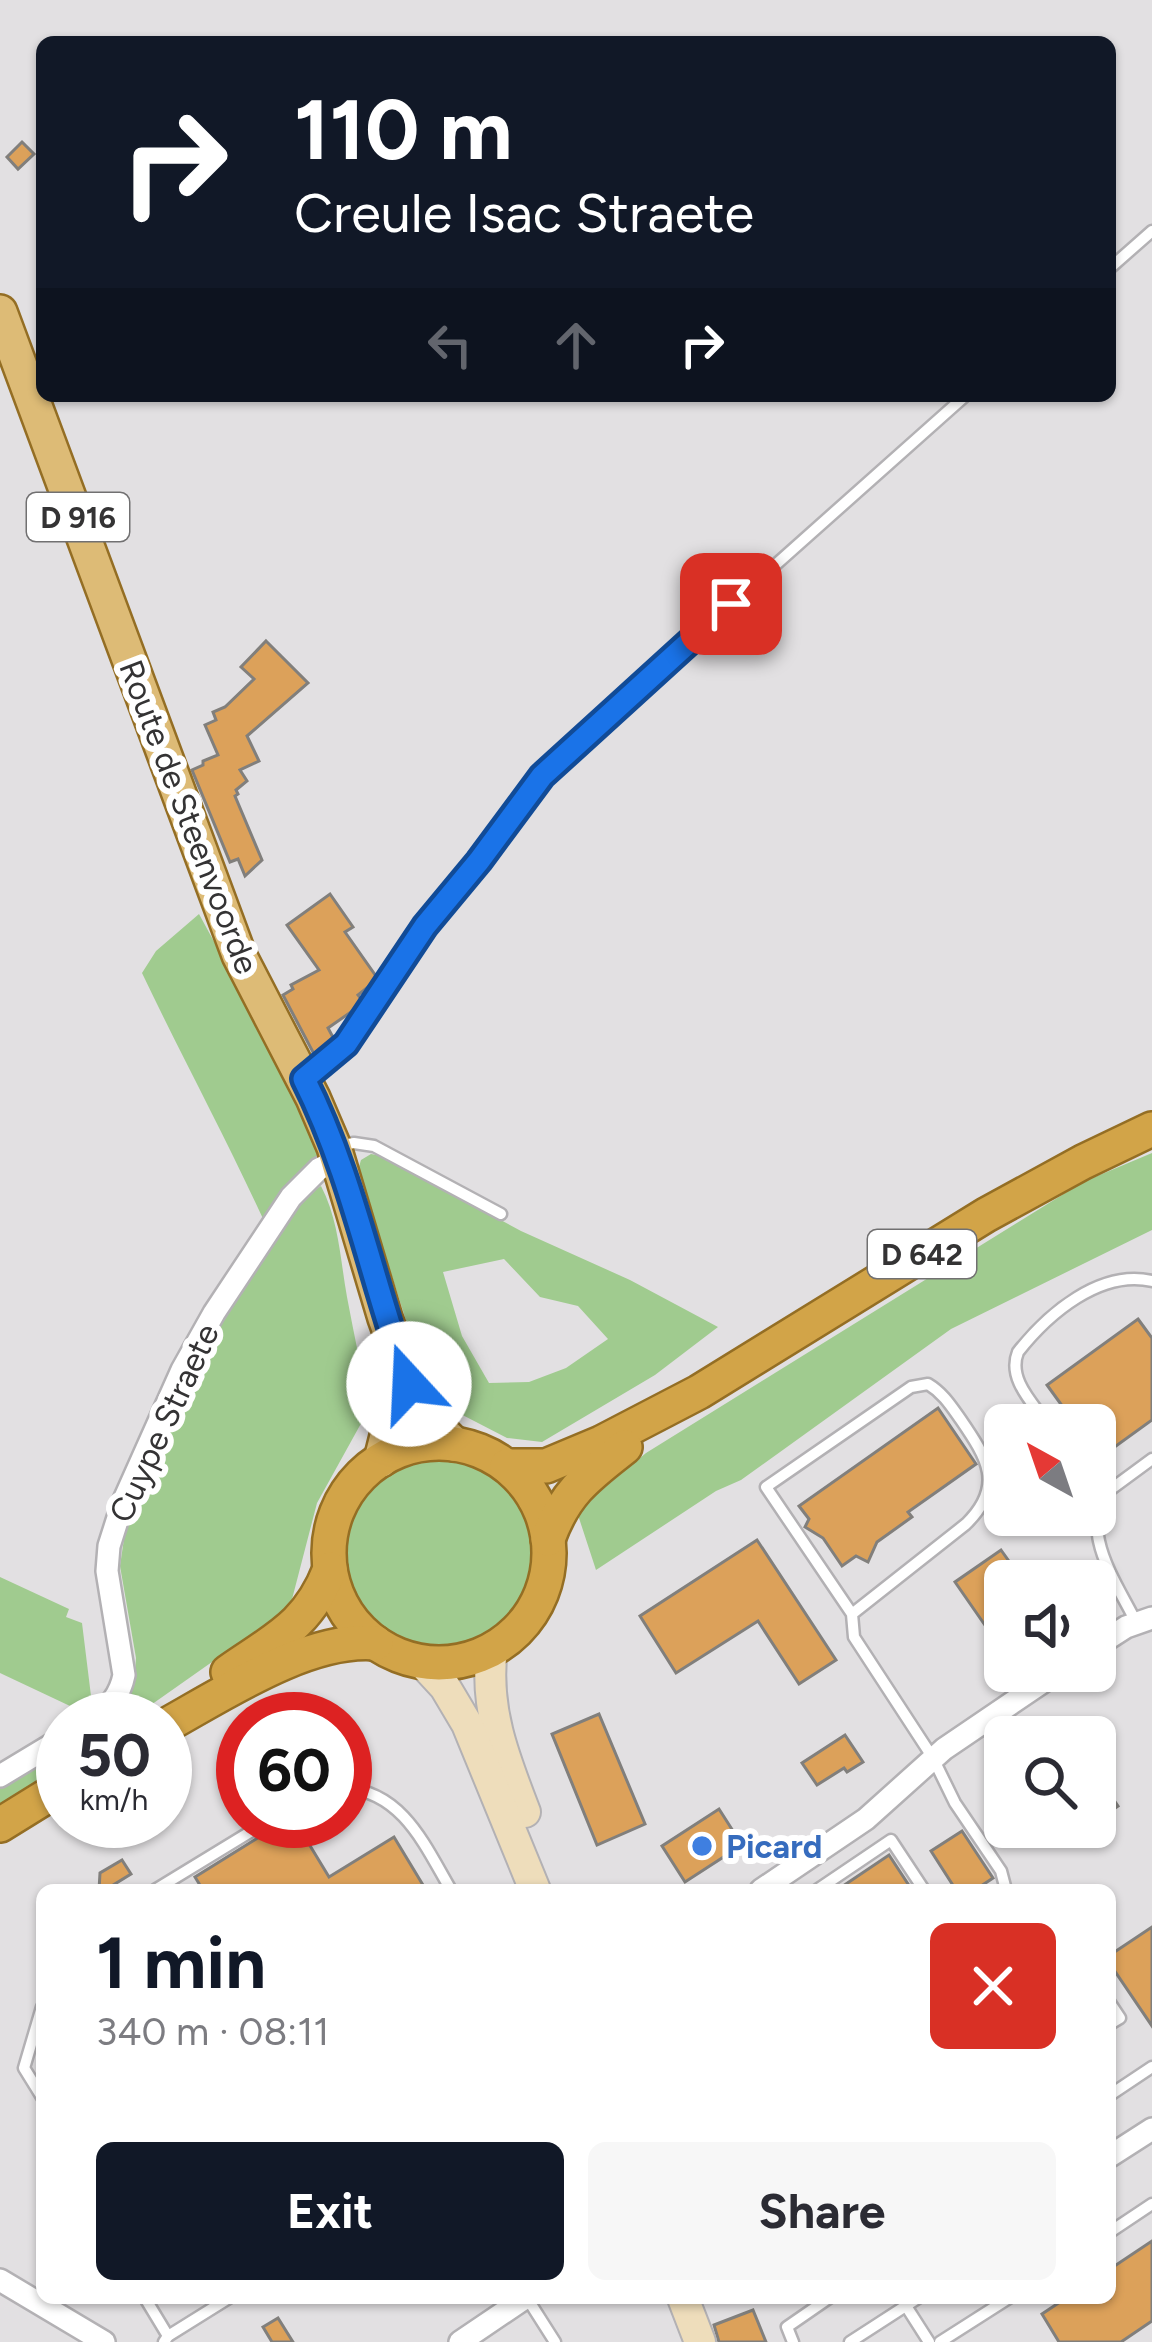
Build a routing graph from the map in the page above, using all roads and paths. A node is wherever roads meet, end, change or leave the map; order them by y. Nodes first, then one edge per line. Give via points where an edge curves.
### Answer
1 (1152, 231) edge
2 (1116, 263) edge
3 (0, 312) edge
4 (958, 402) edge
5 (304, 1079) junction
6 (1152, 1129) edge
7 (337, 1153) junction
8 (501, 1214) dead end
9 (1152, 1281) edge
10 (385, 1318) junction
11 (699, 1392) junction
12 (1034, 1404) edge
13 (454, 1444) junction
14 (381, 1460) junction
15 (1152, 1460) edge
16 (507, 1466) junction
17 (1116, 1483) edge
18 (1099, 1536) edge
19 (548, 1538) junction
20 (330, 1569) junction
21 (852, 1614) junction
22 (1144, 1620) edge
23 (1116, 1635) edge
24 (376, 1643) junction
25 (492, 1649) junction
26 (421, 1661) junction
27 (119, 1692) edge
28 (1029, 1692) edge
29 (192, 1701) edge
30 (192, 1708) edge
31 (36, 1754) edge
32 (932, 1758) junction
33 (0, 1776) edge
34 (372, 1794) edge
35 (36, 1803) edge
36 (0, 1825) edge
37 (223, 1848) edge
38 (164, 1884) edge
39 (447, 1884) edge
40 (533, 1884) edge
41 (553, 1884) edge
42 (770, 1884) edge
43 (826, 1884) edge
44 (920, 1884) edge
45 (1004, 1884) edge
46 (36, 2028) edge
47 (1152, 2067) edge
48 (36, 2087) edge
49 (1116, 2091) edge
50 (1152, 2129) edge
51 (1116, 2152) edge
52 (1152, 2204) edge
53 (1116, 2228) edge
54 (0, 2280) edge
55 (36, 2301) edge
56 (40, 2304) edge
57 (148, 2304) edge
58 (220, 2304) edge
59 (514, 2304) edge
60 (523, 2304) edge
61 (670, 2304) edge
62 (685, 2304) edge
63 (821, 2304) edge
64 (909, 2304) edge
65 (1000, 2304) edge
66 (906, 2306) junction
67 (166, 2339) edge
68 (104, 2342) edge
69 (460, 2342) edge
70 (555, 2342) edge
71 (685, 2342) edge
72 (700, 2342) edge
73 (794, 2342) edge
74 (850, 2342) edge
75 (929, 2342) edge
76 (940, 2342) edge

1 - 2 lane
3 - 5 main road, Route de Steenvoorde / D 916 via 239,956
4 - 5 lane via 554,764 425,926 346,1044
5 - 7 main road, Route de Steenvoorde / D 916
6 - 11 highway, D 642 via 986,1215
7 - 8 lane via 354,1143 374,1146
7 - 10 main road, Route de Steenvoorde / D 916
7 - 27 street, Cuype Straete via 291,1197 214,1313 123,1502 107,1571 124,1675
9 - 12 lane via 1091,1289 1018,1352 1014,1373
10 - 13 main road, Route de Steenvoorde via 418,1402
10 - 14 main road, Route de Steenvoorde via 392,1415
11 - 16 highway, D 642 via 558,1462
11 - 19 highway, D 642 via 583,1480
13 - 14 highway
13 - 16 highway
14 - 20 highway via 337,1512
15 - 17 lane
16 - 19 highway via 535,1498
18 - 22 lane via 1108,1566
19 - 25 highway via 547,1574 534,1608
20 - 24 highway via 348,1615
20 - 29 highway via 299,1622
21 - 21 lane via 766,1487 911,1387 928,1384 982,1451 984,1502
21 - 32 lane via 854,1637
22 - 23 street
24 - 26 highway
24 - 30 highway via 313,1652
25 - 26 highway via 453,1662
25 - 41 main road via 495,1726
26 - 40 main road via 467,1724
28 - 32 street
31 - 33 street
32 - 42 street via 866,1819
32 - 45 lane
34 - 39 lane via 401,1813
35 - 36 highway
37 - 38 lane
43 - 44 lane via 891,1840
46 - 48 lane via 24,2068
47 - 49 lane
50 - 51 street
52 - 53 lane
54 - 55 street
56 - 68 street
57 - 67 lane
58 - 67 lane
59 - 69 street
60 - 70 lane
61 - 71 main road
62 - 72 main road
63 - 73 lane via 787,2327
64 - 66 lane
65 - 76 lane
66 - 74 lane
66 - 75 lane

